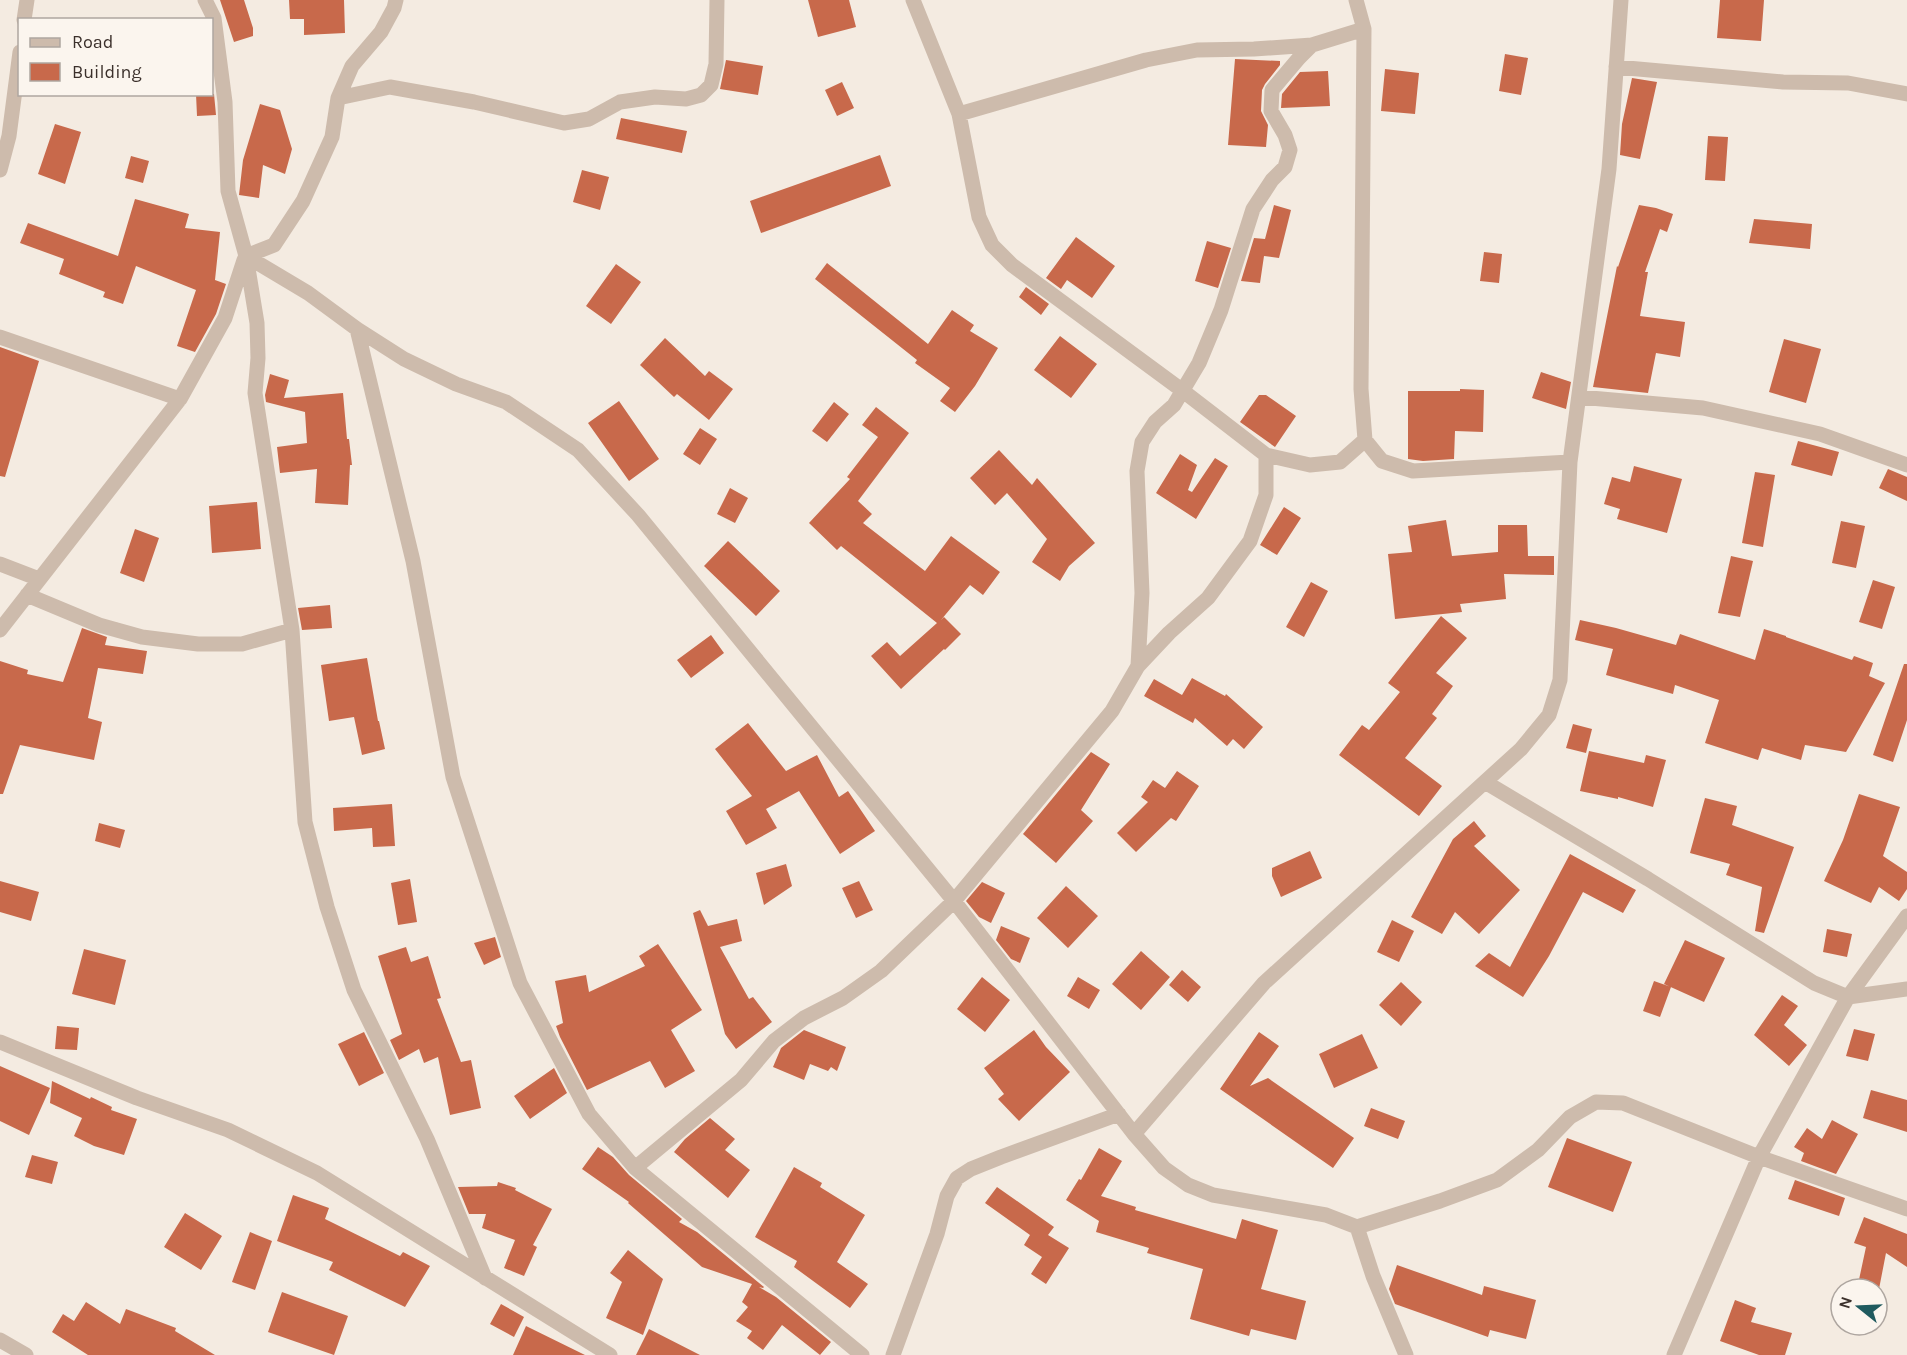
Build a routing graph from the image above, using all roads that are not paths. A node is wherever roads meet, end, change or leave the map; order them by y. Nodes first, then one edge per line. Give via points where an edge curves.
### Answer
1 (27, 0) edge
2 (205, 0) edge
3 (396, 0) edge
4 (717, 0) edge
5 (913, 0) edge
6 (1356, 0) edge
7 (1621, 0) edge
8 (24, 18) edge
9 (1364, 29) junction
10 (1312, 45) junction
11 (18, 67) edge
12 (1616, 67) junction
13 (1907, 94) edge
14 (338, 98) junction
15 (960, 114) junction
16 (0, 170) edge
17 (246, 256) junction
18 (357, 329) junction
19 (0, 337) edge
20 (1183, 390) junction
21 (1579, 398) junction
22 (180, 399) junction
23 (1365, 440) junction
24 (1266, 455) junction
25 (1570, 462) junction
26 (1907, 465) edge
27 (0, 564) edge
28 (39, 579) junction
29 (27, 595) junction
30 (0, 630) edge
31 (292, 630) junction
32 (1138, 666) junction
33 (1485, 782) junction
34 (954, 901) junction
35 (1907, 916) edge
36 (1907, 989) edge
37 (1848, 997) junction
38 (0, 1042) edge
39 (1119, 1114) junction
40 (1134, 1134) junction
41 (1759, 1157) junction
42 (634, 1168) junction
43 (1907, 1209) edge
44 (1357, 1227) junction
45 (485, 1278) junction
46 (0, 1340) edge
47 (26, 1355) edge
48 (610, 1355) edge
49 (862, 1355) edge
50 (893, 1355) edge
51 (1406, 1355) edge
52 (1674, 1355) edge

1 - 8 street
2 - 17 street via 214,18 225,102 228,191
3 - 14 street via 381,32 352,66
4 - 14 street via 716,63 711,85 686,99 655,97 620,102 589,119 564,123 390,87
5 - 15 street
6 - 9 street
7 - 12 street
9 - 10 street
9 - 23 street via 1361,389
10 - 15 street via 1197,50 1156,58
10 - 20 street via 1272,90 1271,111 1290,150 1284,166 1253,209 1221,310
11 - 16 street
12 - 13 street via 1783,82 1848,83
12 - 21 street via 1609,169
14 - 17 street via 332,137 303,201 274,244
15 - 20 street via 979,216 992,245 1012,265
17 - 18 street via 308,293
17 - 22 street via 225,318
17 - 31 street via 257,323 255,393
18 - 34 street via 404,359 506,402 578,450 638,515
18 - 42 street via 412,561 453,777 488,888 525,993 589,1114
19 - 22 street
20 - 24 street
20 - 32 street via 1142,442 1137,471 1142,593
21 - 25 street
21 - 26 street via 1703,408 1820,434
22 - 28 street
23 - 24 street via 1340,462 1310,465
23 - 25 street via 1382,461 1413,471
24 - 32 street via 1266,495 1250,541 1208,598
25 - 33 street via 1560,680 1549,715 1521,749
27 - 28 street
28 - 29 street
29 - 30 street
29 - 31 street via 99,625 142,637 198,644 242,644
31 - 45 street via 305,822 327,907 354,990 427,1139
32 - 34 street via 1112,711
33 - 37 street via 1814,983
33 - 40 street via 1264,983
34 - 39 street
34 - 42 street via 881,971 774,1041 741,1080
35 - 37 street
36 - 37 street
37 - 41 street
38 - 45 street via 228,1130 317,1173
39 - 40 street
39 - 50 street via 1001,1157 957,1178 947,1196
40 - 44 street via 1164,1168 1188,1185 1213,1195 1326,1215
41 - 43 street
41 - 44 street via 1623,1103 1596,1102 1570,1117 1538,1150 1497,1180
41 - 52 street
42 - 49 street
44 - 51 street
45 - 48 street
46 - 47 street

